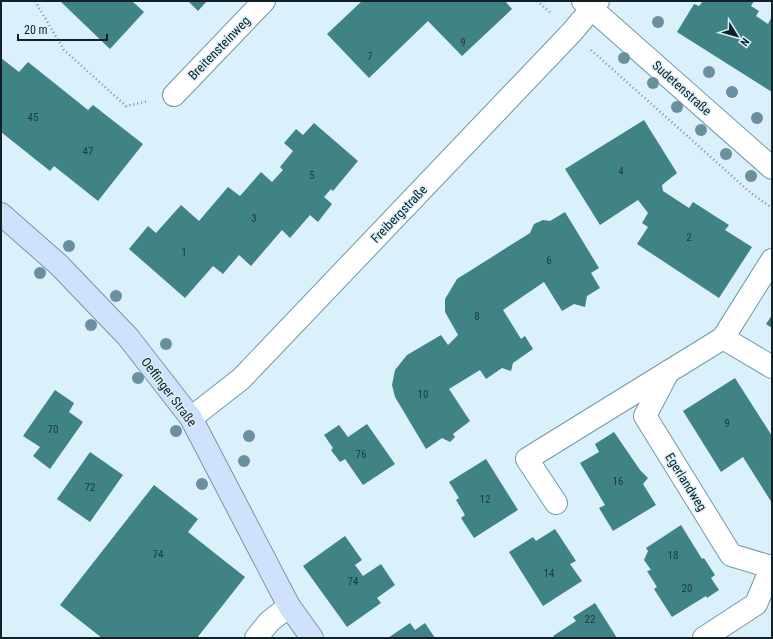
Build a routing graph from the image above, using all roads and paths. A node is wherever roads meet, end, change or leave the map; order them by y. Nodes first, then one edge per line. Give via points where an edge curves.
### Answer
1 (35, 1) edge
2 (264, 1) edge
3 (537, 1) edge
4 (591, 4) edge
5 (572, 32) junction
6 (174, 95) joint
7 (772, 168) edge
8 (772, 208) edge
9 (1, 214) edge
10 (772, 260) edge
11 (723, 338) junction
12 (772, 367) edge
13 (668, 372) junction
14 (191, 418) junction
15 (556, 503) dead end
16 (771, 566) edge
17 (289, 606) junction
18 (256, 638) edge
19 (312, 638) edge
20 (704, 638) edge

1 - 6 path via 64,50 126,106
2 - 6 street, Breitensteinweg
3 - 5 path
4 - 5 street, Freibergstraße
4 - 7 street, Sudetenstraße
5 - 8 path via 751,193
5 - 14 street, Freibergstraße via 241,379
9 - 14 street, Oeffinger Straße via 59,265 128,338
10 - 11 street
11 - 12 street
11 - 13 street
13 - 15 street via 527,459
13 - 16 street, Egerlandweg via 645,416 731,555
14 - 17 street, Oeffinger Straße
16 - 20 street, Egerlandweg via 756,604
17 - 18 street via 269,622
17 - 19 street, Oeffinger Straße

